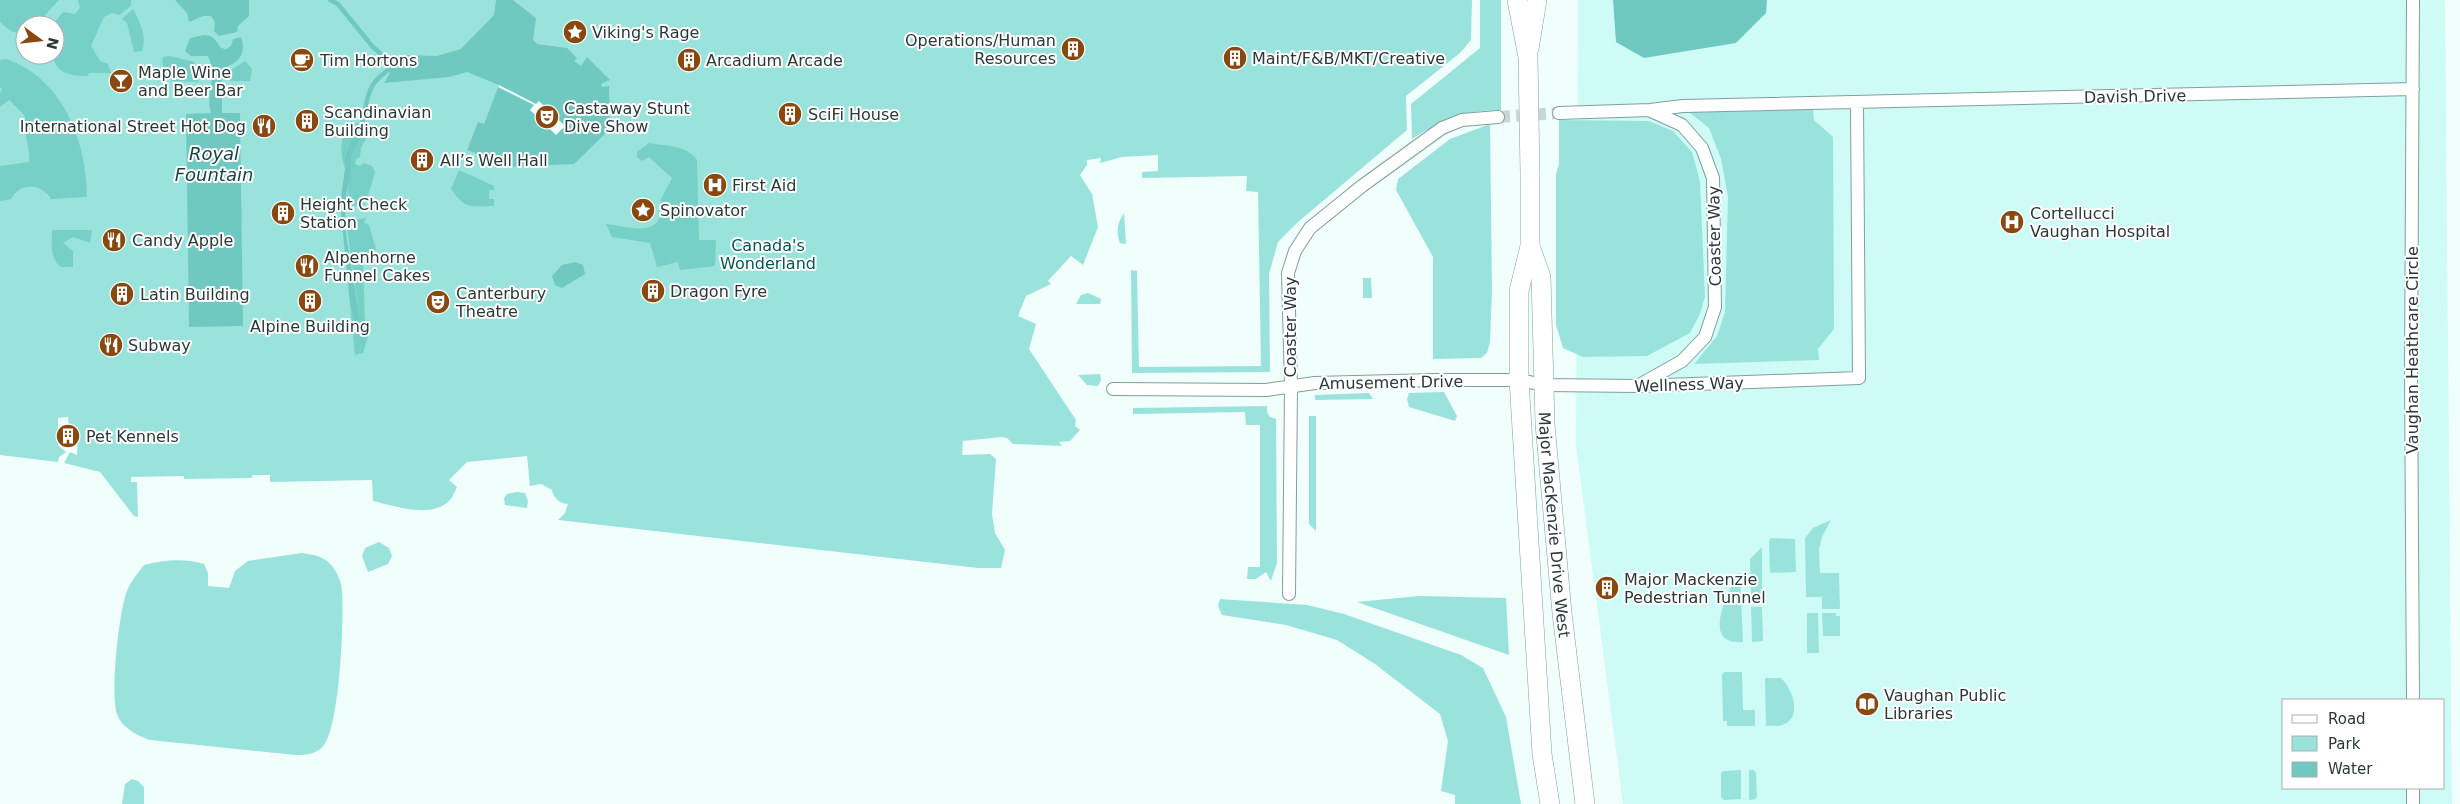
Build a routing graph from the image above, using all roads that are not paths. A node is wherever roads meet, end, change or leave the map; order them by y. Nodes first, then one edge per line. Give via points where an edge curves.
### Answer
1 (1517, 0) edge
2 (1537, 0) edge
3 (2413, 0) edge
4 (1528, 57) junction
5 (2413, 89) junction
6 (1857, 102) junction
7 (1650, 110) junction
8 (1560, 113) tunnel mouth
9 (1498, 117) tunnel mouth
10 (1530, 246) junction
11 (1519, 380) junction
12 (1544, 385) junction
13 (1291, 386) junction
14 (1639, 386) junction
15 (1113, 389) dead end
16 (1288, 594) dead end
17 (2413, 699) edge
18 (2413, 789) edge
19 (1550, 804) edge
20 (1585, 804) edge
21 (2413, 804) edge

1 - 4 main road, Major MacKenzie Drive West
2 - 4 main road, Major MacKenzie Drive West
3 - 5 street, Vaughan Heathcare Circle
4 - 10 main road, Major MacKenzie Drive West, bridge
5 - 6 street, Davish Drive
5 - 17 street, Vaughan Heathcare Circle
6 - 7 street, Davish Drive via 1683,106
6 - 14 street, Wellness Way via 1858,378
7 - 8 street, Coaster Way
7 - 14 street, Coaster Way via 1682,124 1702,148 1713,178 1715,307 1705,337 1682,361
9 - 13 street, Coaster Way via 1462,120 1442,128 1310,228 1295,251 1288,273
10 - 11 main road, Major MacKenzie Drive West via 1519,291
10 - 12 main road, Major MacKenzie Drive West via 1541,277
11 - 12 street, Wellness Way
11 - 13 street, Amusement Drive
11 - 19 main road, Major MacKenzie Drive West via 1542,744
12 - 14 street, Wellness Way
12 - 20 main road, Major MacKenzie Drive West via 1562,613
13 - 15 street, Amusement Drive via 1266,390
13 - 16 street, Coaster Way
18 - 21 street

